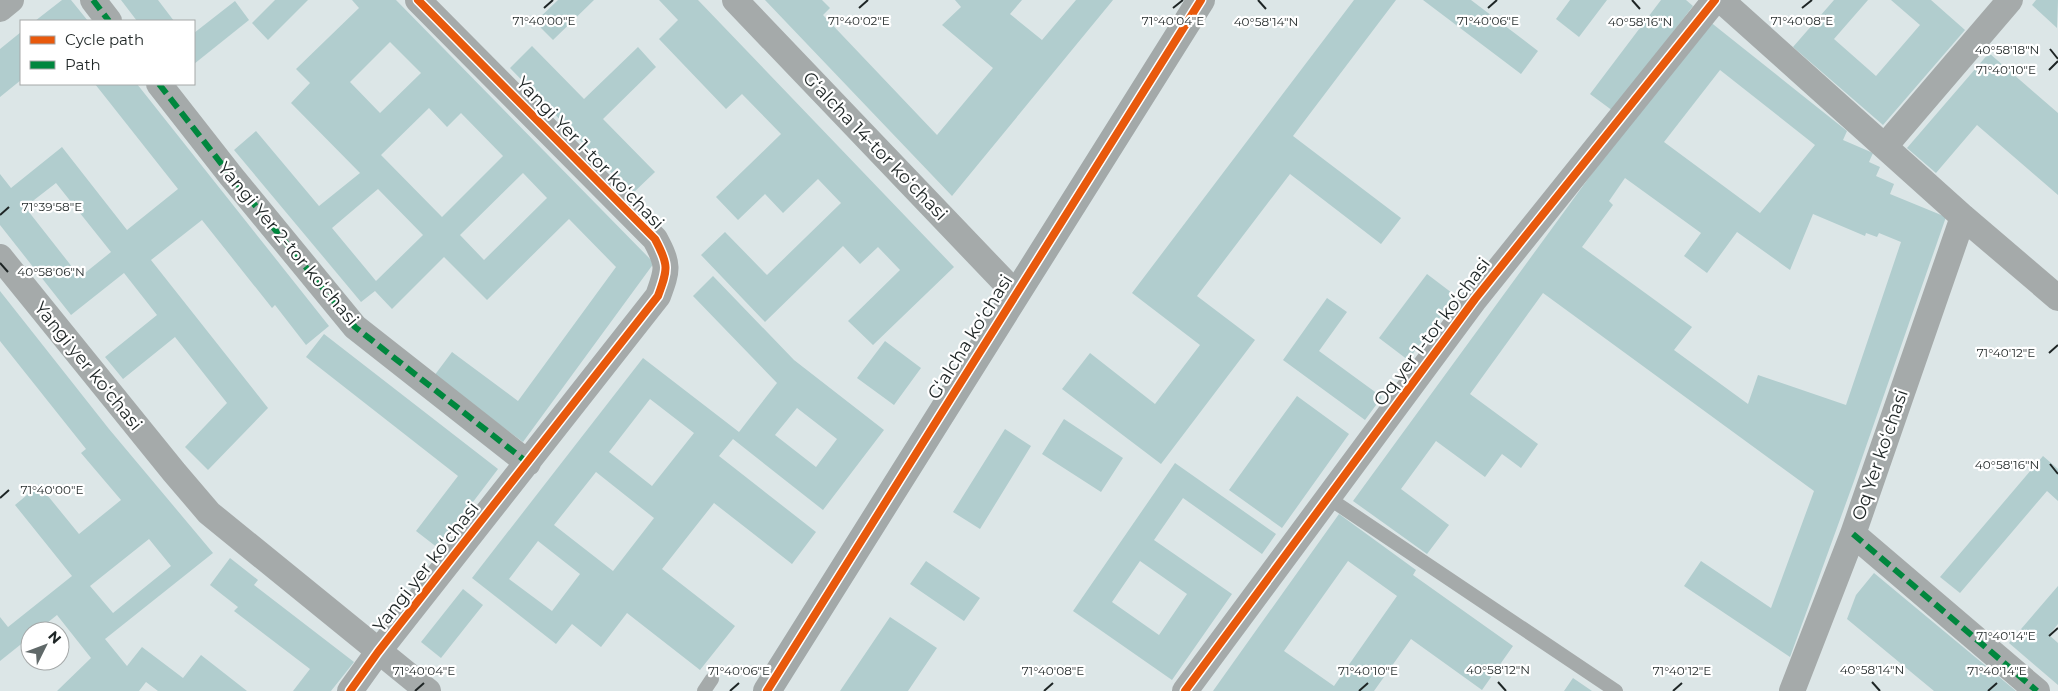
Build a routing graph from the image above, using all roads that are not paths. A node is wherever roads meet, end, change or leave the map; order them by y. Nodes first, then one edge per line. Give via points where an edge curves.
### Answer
1 (11, 0) edge
2 (93, 0) edge
3 (418, 0) edge
4 (735, 0) edge
5 (1200, 0) edge
6 (1715, 0) edge
7 (1721, 0) edge
8 (2010, 0) edge
9 (0, 9) edge
10 (109, 20) edge
11 (160, 85) edge
12 (1885, 146) junction
13 (1963, 217) junction
14 (0, 257) edge
15 (1015, 293) junction
16 (2058, 298) edge
17 (528, 462) junction
18 (1327, 497) junction
19 (1853, 534) junction
20 (378, 652) junction
21 (712, 679) dead end
22 (350, 691) edge
23 (428, 691) edge
24 (704, 691) edge
25 (767, 691) edge
26 (1185, 691) edge
27 (1616, 691) edge
28 (1792, 691) edge
29 (2037, 691) edge

1 - 9 street
2 - 10 street
3 - 17 street, Yangi Yer 1-tor koʻchasi via 655,239 665,257 665,275 658,296
4 - 15 street, Gʻalcha 14-tor koʻchasi
5 - 15 street, Gʻalcha koʻchasi
6 - 18 street, Oq yer 1-tor koʻchasi via 1475,299
7 - 12 street
8 - 12 street
11 - 17 street, Yangi Yer 2-tor koʻchasi via 354,327
12 - 13 street
13 - 16 street
13 - 19 street, Oq Yer koʻchasi
14 - 20 street, Yangi yer koʻchasi via 210,513
15 - 25 street, Gʻalcha koʻchasi
17 - 20 street, Yangi yer koʻchasi
18 - 26 street, Oq yer 1-tor koʻchasi
18 - 27 lane
19 - 28 street, Oq Yer koʻchasi
19 - 29 street
20 - 22 street, Yangi yer koʻchasi
20 - 23 street, Yangi yer koʻchasi
21 - 24 lane

